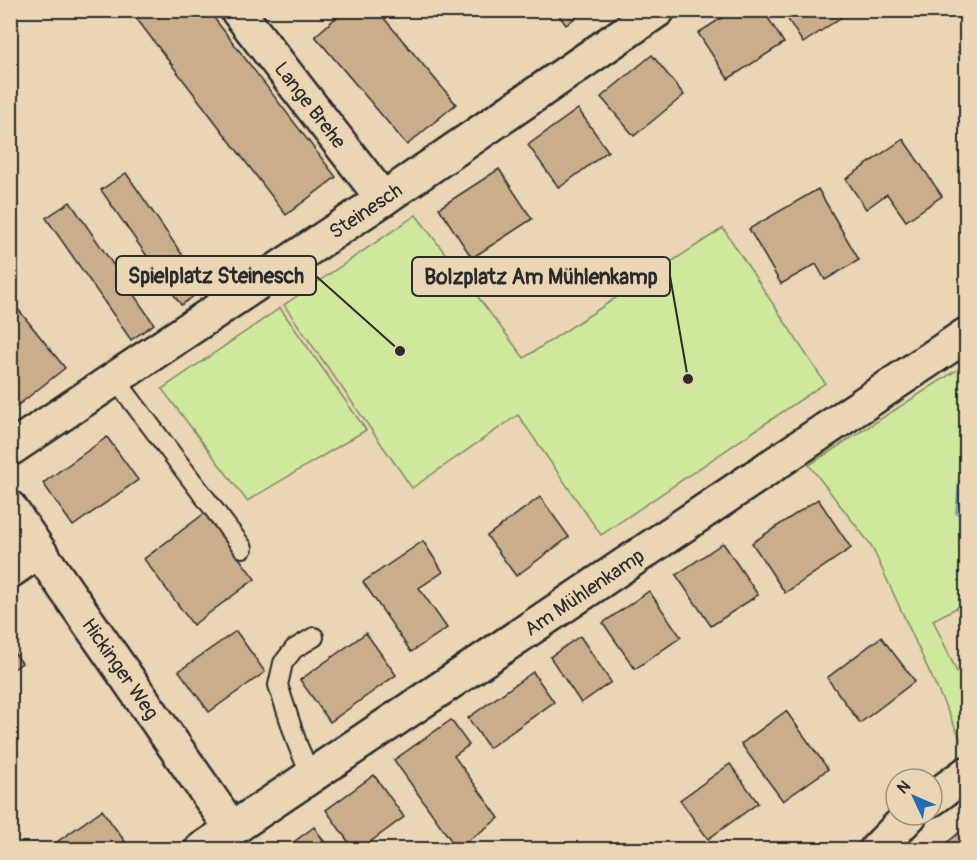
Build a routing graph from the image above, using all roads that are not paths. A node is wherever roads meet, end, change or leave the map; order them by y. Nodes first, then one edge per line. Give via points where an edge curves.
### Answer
1 (237, 10) edge
2 (658, 10) edge
3 (383, 199) junction
4 (966, 335) edge
5 (116, 380) junction
6 (10, 450) edge
7 (10, 508) edge
8 (243, 548) dead end
9 (39, 551) junction
10 (10, 571) edge
11 (314, 637) dead end
12 (966, 774) edge
13 (311, 776) junction
14 (944, 790) edge
15 (898, 827) edge
16 (232, 829) junction
17 (201, 849) edge
18 (876, 849) edge

1 - 3 street, Lange Brehe
2 - 3 street, Steinesch
3 - 5 street, Steinesch
4 - 13 street, Am Mühlenkamp
5 - 6 street, Steinesch
5 - 8 lane
7 - 9 street, Hickinger Weg
9 - 10 street
9 - 16 street, Hickinger Weg
11 - 13 lane via 294,649 283,663 278,685
12 - 14 street
13 - 16 street, Am Mühlenkamp
15 - 18 street
16 - 17 street, Am Mühlenkamp

